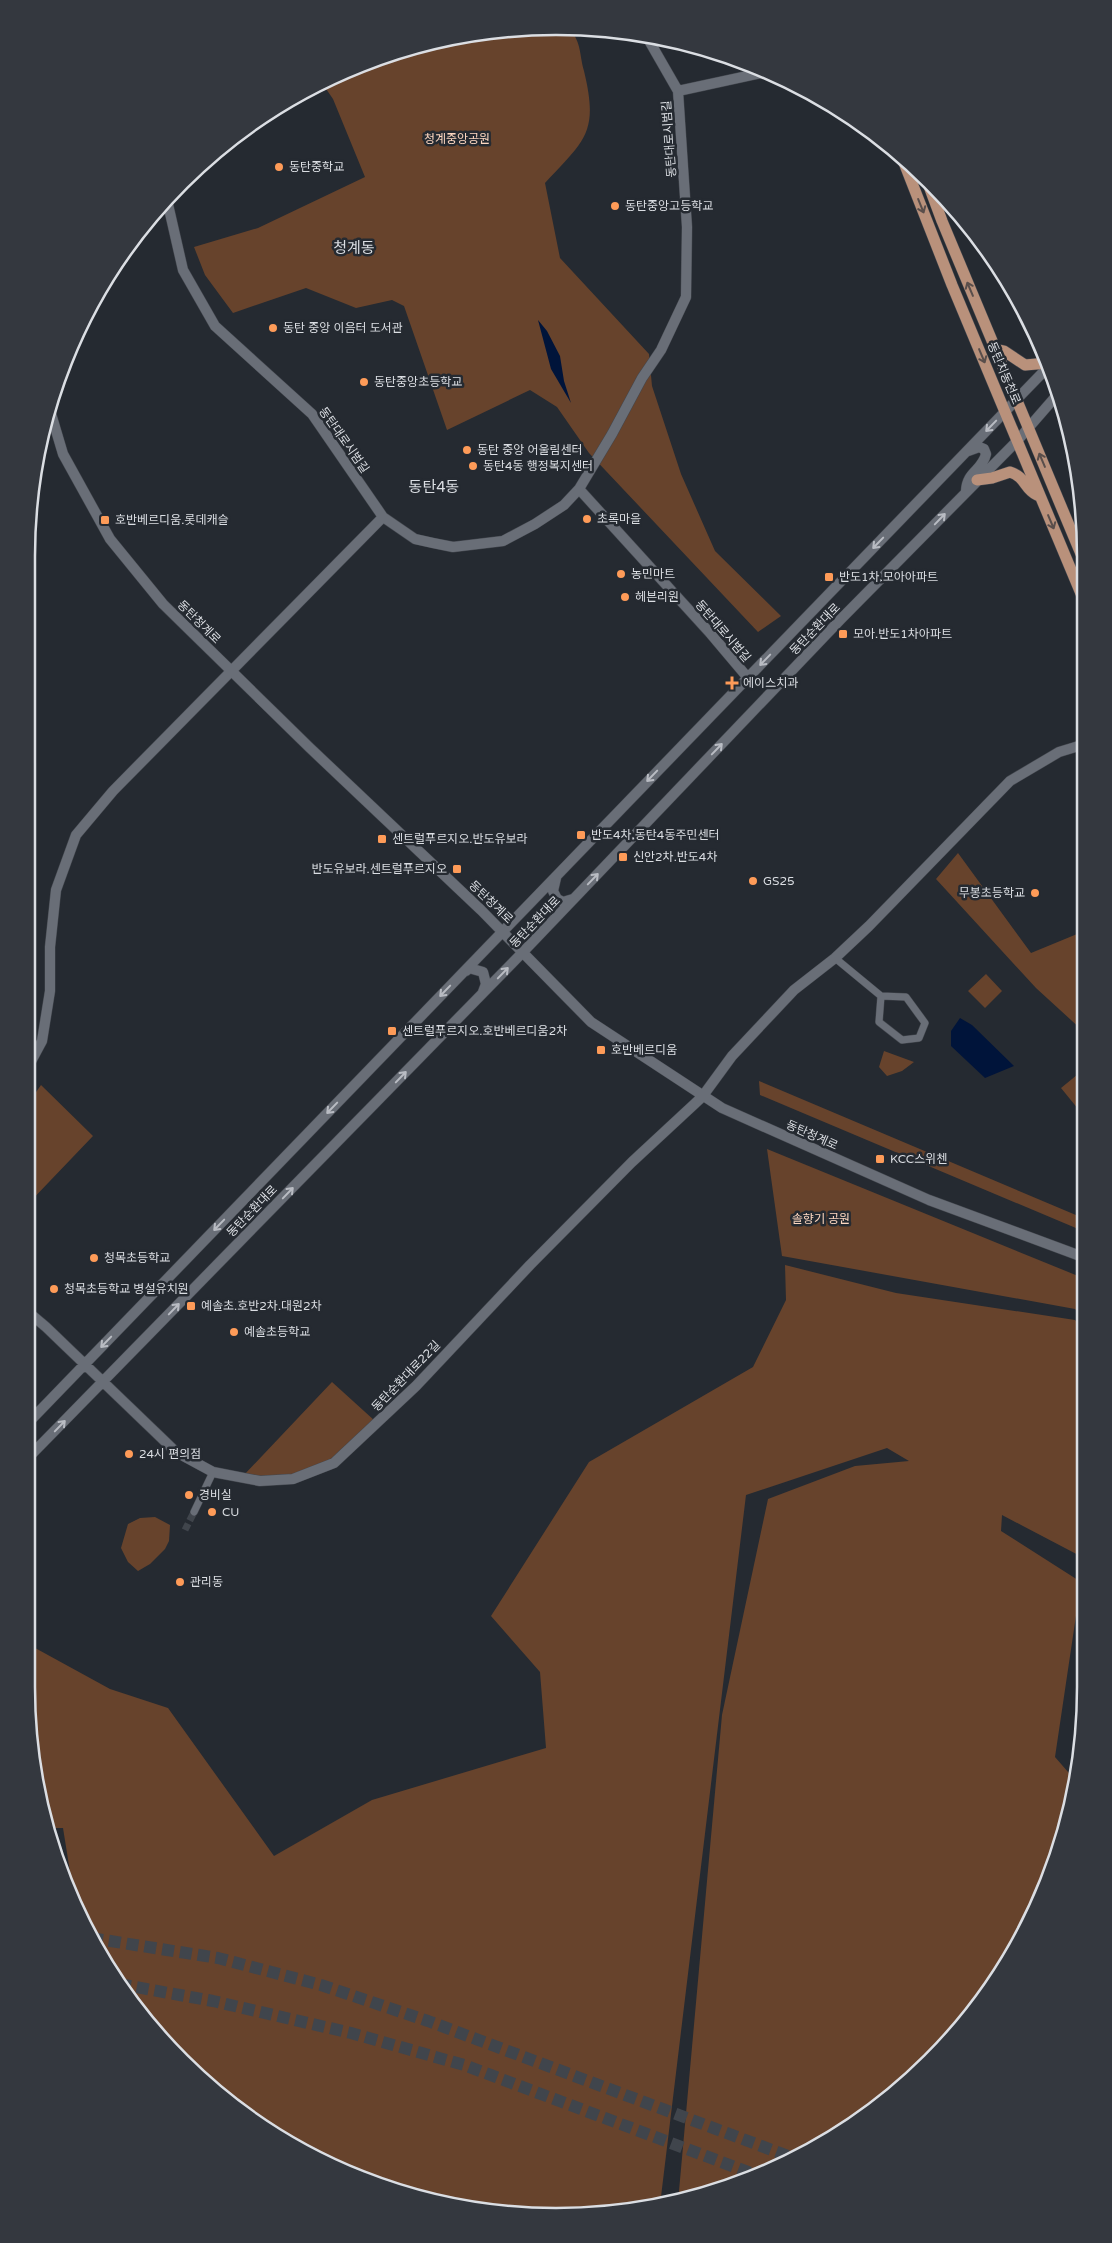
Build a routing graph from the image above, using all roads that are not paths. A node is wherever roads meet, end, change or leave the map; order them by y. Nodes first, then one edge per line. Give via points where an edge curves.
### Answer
1 (651, 44) edge
2 (754, 75) edge
3 (678, 91) junction
4 (908, 172) edge
5 (933, 197) edge
6 (169, 207) edge
7 (995, 349) junction
8 (1040, 364) edge
9 (1042, 370) edge
10 (1016, 399) junction
11 (1052, 400) edge
12 (1005, 412) junction
13 (53, 421) edge
14 (1028, 428) junction
15 (1017, 441) junction
16 (966, 452) junction
17 (977, 480) junction
18 (579, 488) junction
19 (966, 491) junction
20 (1040, 496) junction
21 (383, 517) junction
22 (1077, 544) edge
23 (1077, 584) edge
24 (230, 671) junction
25 (748, 678) junction
26 (1077, 747) edge
27 (557, 875) junction
28 (576, 897) junction
29 (503, 931) junction
30 (523, 952) junction
31 (835, 958) junction
32 (461, 974) junction
33 (483, 993) junction
34 (881, 996) junction
35 (35, 1055) edge
36 (702, 1097) junction
37 (1077, 1255) edge
38 (35, 1318) edge
39 (84, 1364) junction
40 (103, 1382) junction
41 (35, 1415) edge
42 (35, 1451) edge
43 (213, 1472) junction
44 (194, 1512) tunnel mouth

1 - 3 street, 동탄대로시범길
2 - 3 street
3 - 18 street, 동탄대로시범길 via 687,227 686,297 661,350
4 -> 12 main road, 동탄치동천로
7 -> 5 main road, 동탄치동천로
6 - 21 street, 동탄대로시범길 via 183,270 215,326 312,414
7 - 8 main road via 1025,365
7 - 10 main road, 동탄치동천로
9 - 10 street, 동탄순환대로
10 - 12 street, 동탄순환대로
10 - 14 main road, 동탄치동천로
11 - 14 street, 동탄순환대로
12 - 15 main road, 동탄치동천로
12 -> 16 street, 동탄순환대로
13 - 24 street, 동탄청계로 via 63,454 110,539 163,604
14 - 15 street, 동탄순환대로
22 -> 14 main road, 동탄치동천로
15 - 17 street, 동탄순환대로
15 - 20 main road, 동탄치동천로
16 - 19 street via 979,447 986,454 967,480
16 -> 25 street, 동탄순환대로
17 - 19 street, 동탄순환대로
17 - 20 main road via 1010,472 1023,478 1031,492
18 - 21 street, 동탄대로시범길 via 564,505 535,524 503,541 478,546 453,547 415,539
18 - 25 street, 동탄대로시범길
28 -> 19 street, 동탄순환대로
20 -> 23 main road, 동탄치동천로
21 - 24 street
24 - 29 street, 동탄청계로
24 - 35 street via 113,790 76,835 56,890 50,947 50,991 42,1042
25 -> 27 street, 동탄순환대로
26 - 31 street, 동탄순환대로22길 via 1059,752 1010,781
27 - 28 street via 552,891 557,898 563,902
27 - 29 street, 동탄순환대로
28 - 30 street, 동탄순환대로
29 - 30 street, 동탄청계로
29 - 32 street, 동탄순환대로
33 -> 30 street, 동탄순환대로
30 - 36 street, 동탄청계로 via 591,1022
31 - 34 street
31 - 36 street, 동탄순환대로22길 via 794,990 732,1056
32 - 33 street via 470,968 483,972 486,984
32 -> 39 street, 동탄순환대로
40 -> 33 street, 동탄순환대로
34 - 34 street via 879,1022 902,1040 920,1038 925,1023 906,998
36 - 37 street, 동탄청계로 via 929,1200
36 - 43 street, 동탄순환대로22길 via 632,1162 416,1386 334,1463 292,1478 260,1481
38 - 39 street, 동탄순환대로22길
39 - 40 street, 동탄순환대로22길
39 - 41 street, 동탄순환대로
42 -> 40 street, 동탄순환대로
40 - 43 street, 동탄순환대로22길 via 176,1452
43 - 44 street

